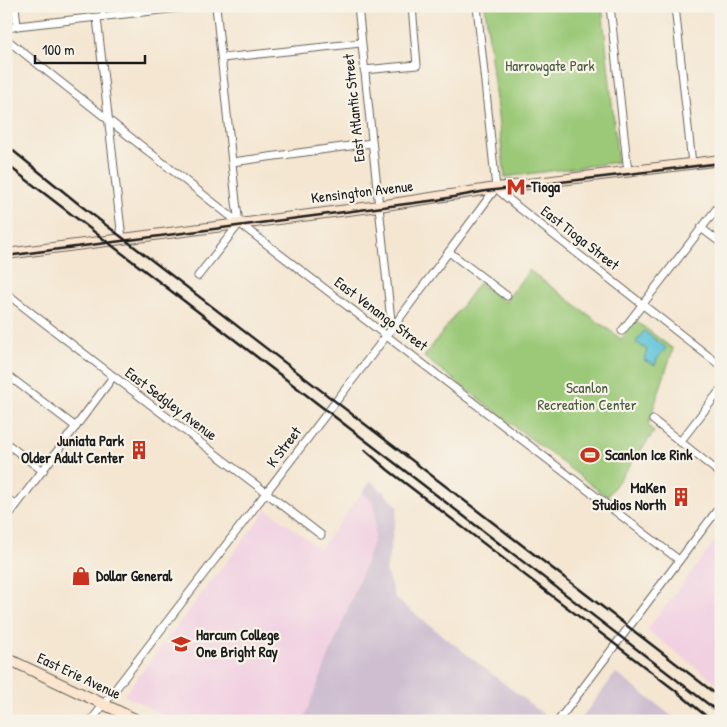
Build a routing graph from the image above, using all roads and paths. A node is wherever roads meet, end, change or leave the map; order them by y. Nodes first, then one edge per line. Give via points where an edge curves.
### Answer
1 (15, 6) edge
2 (197, 6) edge
3 (216, 6) edge
4 (358, 6) edge
5 (412, 6) edge
6 (477, 6) edge
7 (610, 6) edge
8 (674, 6) edge
9 (97, 18) junction
10 (17, 26) junction
11 (6, 29) edge
12 (6, 39) edge
13 (361, 43) junction
14 (222, 58) junction
15 (364, 70) junction
16 (109, 120) junction
17 (372, 143) junction
18 (721, 160) edge
19 (232, 162) junction
20 (692, 164) junction
21 (628, 172) junction
22 (496, 188) junction
23 (721, 203) edge
24 (379, 206) junction
25 (239, 223) junction
26 (702, 228) junction
27 (122, 238) junction
28 (721, 243) edge
29 (449, 252) junction
30 (6, 254) edge
31 (198, 276) dead end
32 (6, 293) edge
33 (507, 296) dead end
34 (641, 304) junction
35 (393, 327) junction
36 (622, 331) dead end
37 (387, 335) junction
38 (721, 366) edge
39 (6, 374) edge
40 (113, 377) junction
41 (721, 389) edge
42 (653, 420) dead end
43 (76, 427) junction
44 (680, 442) junction
45 (6, 443) edge
46 (43, 471) junction
47 (721, 474) edge
48 (266, 493) junction
49 (6, 498) edge
50 (16, 506) junction
51 (721, 506) edge
52 (6, 519) edge
53 (321, 535) dead end
54 (679, 560) junction
55 (6, 658) edge
56 (103, 704) junction
57 (91, 721) edge
58 (139, 721) edge
59 (558, 721) edge

1 - 10 street
2 - 9 street
3 - 14 street
4 - 13 street, East Atlantic Street
5 - 15 street via 417,65
6 - 22 street
7 - 21 street
8 - 20 street
9 - 10 street
9 - 16 street
10 - 11 street
12 - 16 street, East Venango Street
13 - 14 street
13 - 15 street, East Atlantic Street
14 - 19 street
15 - 17 street, East Atlantic Street
16 - 25 street, East Venango Street
16 - 27 street
17 - 19 street
17 - 24 street, East Atlantic Street
18 - 20 street, Kensington Avenue
19 - 25 street
20 - 21 street, Kensington Avenue
21 - 22 street, Kensington Avenue
22 - 24 street, Kensington Avenue
22 - 29 street, K Street
22 - 34 street, East Tioga Street
23 - 26 street
24 - 25 street, Kensington Avenue
24 - 35 street, East Atlantic Street
25 - 27 street, Kensington Avenue
25 - 31 street
25 - 37 street, East Venango Street
26 - 28 street
26 - 34 street
27 - 30 street, Kensington Avenue
29 - 33 street
29 - 35 street, K Street
32 - 40 street, East Sedgley Avenue
34 - 36 street
34 - 38 street, East Tioga Street
35 - 37 street, K Street
37 - 48 street, K Street
37 - 54 street, East Venango Street
39 - 43 street
40 - 43 street
40 - 48 street, East Sedgley Avenue
41 - 44 street
42 - 44 street
43 - 46 street
44 - 47 street
45 - 46 street
46 - 50 street
48 - 53 street, East Sedgley Avenue
48 - 56 street, K Street
49 - 50 street
50 - 52 street
51 - 54 street
54 - 59 street
55 - 56 street, East Erie Avenue
56 - 57 street, K Street
56 - 58 street, East Erie Avenue

